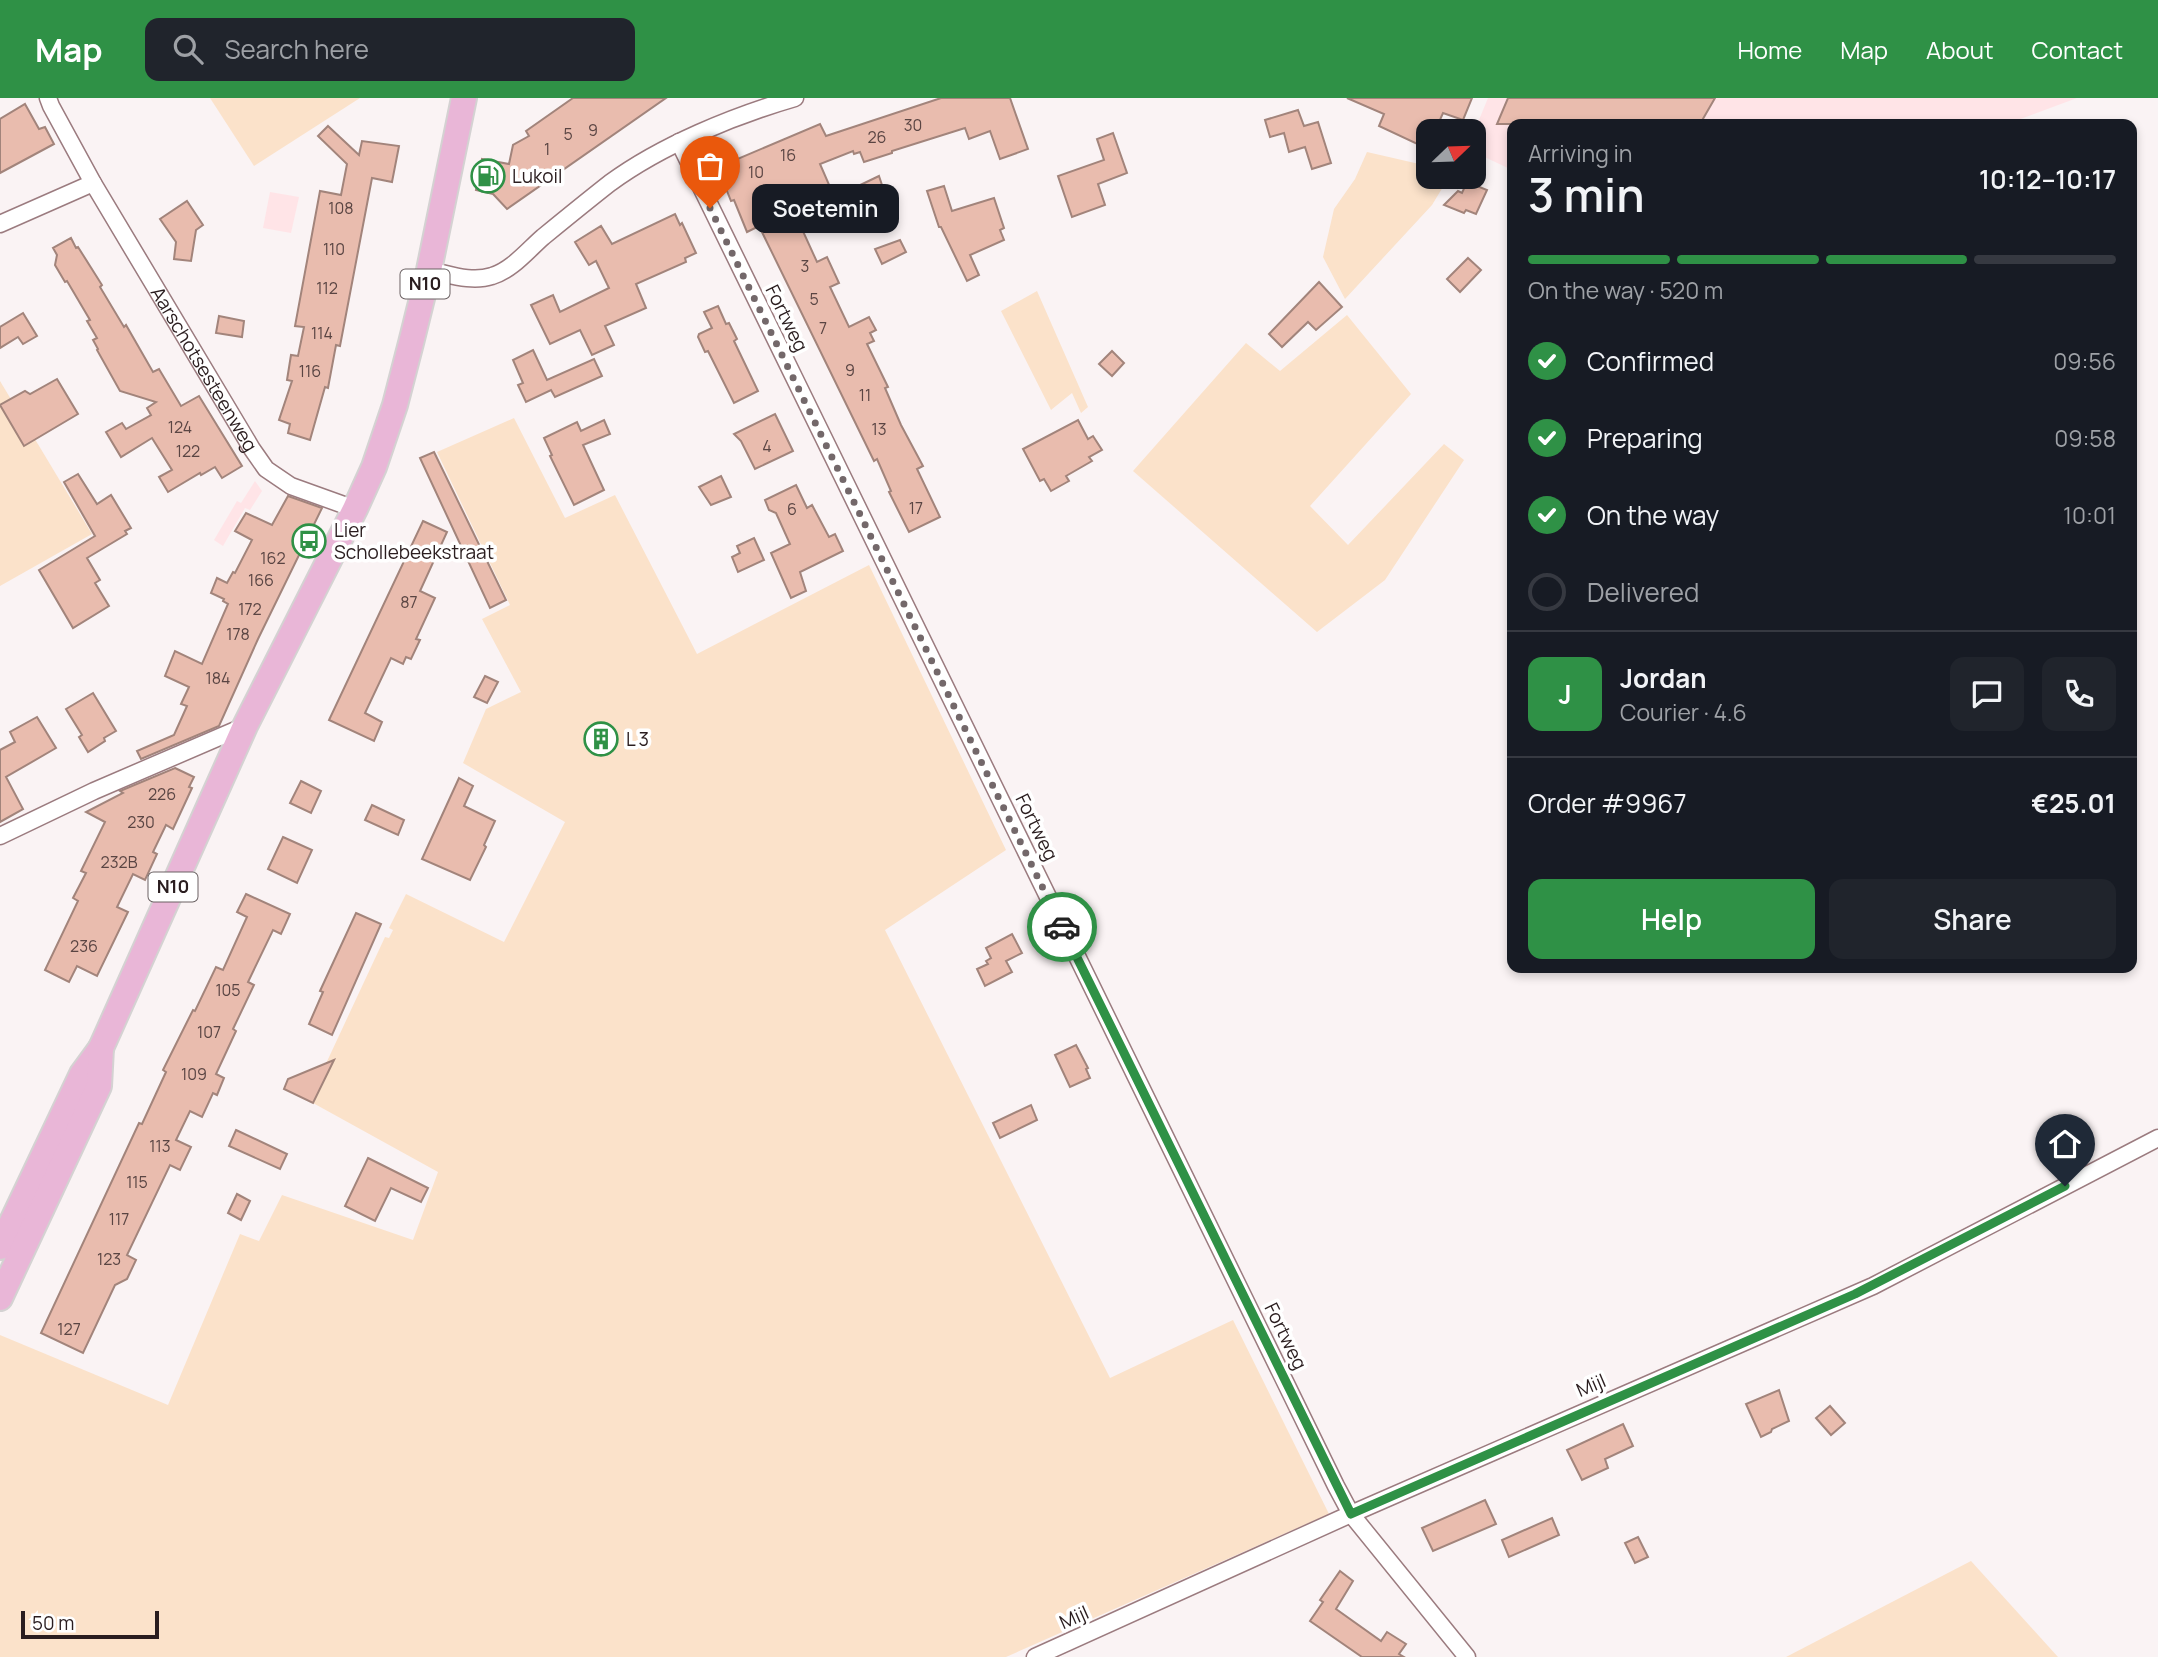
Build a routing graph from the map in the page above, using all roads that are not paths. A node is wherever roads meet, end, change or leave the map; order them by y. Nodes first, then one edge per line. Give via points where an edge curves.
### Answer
1 (48, 98) edge
2 (464, 98) edge
3 (795, 98) edge
4 (679, 142) junction
5 (93, 183) junction
6 (0, 224) edge
7 (429, 270) junction
8 (355, 509) junction
9 (245, 726) junction
10 (0, 836) edge
11 (102, 1048) junction
12 (2158, 1138) edge
13 (0, 1247) edge
14 (0, 1298) edge
15 (1351, 1514) junction
16 (1035, 1657) edge
17 (1468, 1657) edge

1 - 5 street, Aarschotsesteenweg
2 - 7 main road, N10
3 - 4 street
4 - 7 street via 613,181 506,270 491,277 460,278
4 - 15 street, Fortweg
5 - 6 street
5 - 8 street, Aarschotsesteenweg via 266,469 291,486
7 - 8 main road, N10 via 395,405
8 - 9 main road, N10
9 - 10 street
9 - 11 main road, N10
11 - 13 main road, N10 via 82,1074
11 - 14 main road, N10 via 99,1086
12 - 15 street, Mijl via 1861,1291
15 - 16 street, Mijl
15 - 17 street, Fortweg

